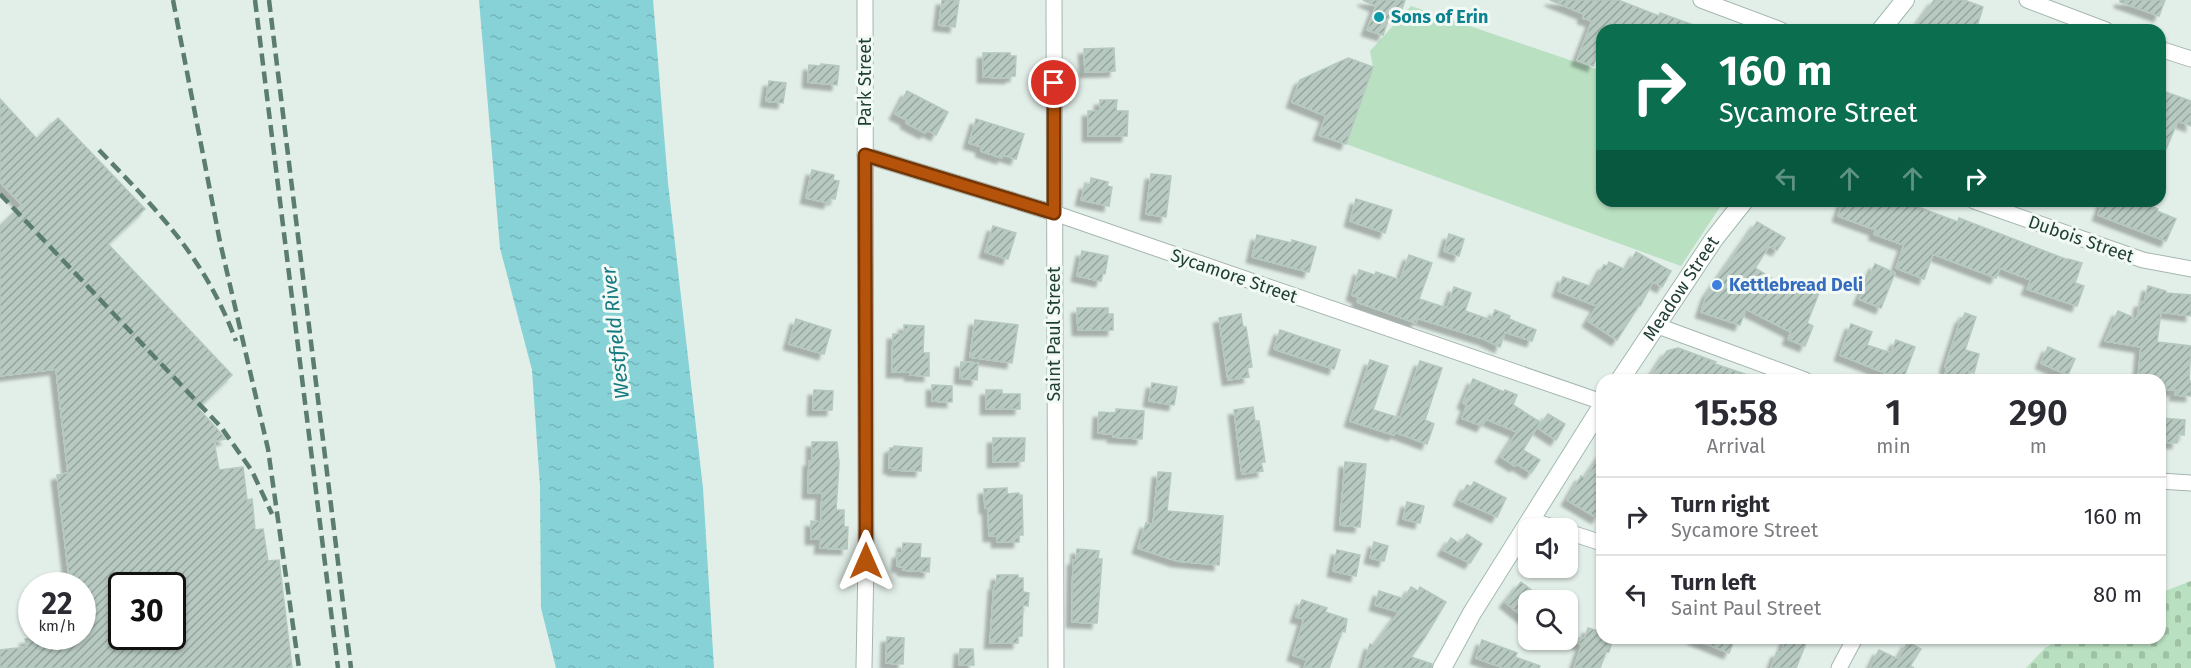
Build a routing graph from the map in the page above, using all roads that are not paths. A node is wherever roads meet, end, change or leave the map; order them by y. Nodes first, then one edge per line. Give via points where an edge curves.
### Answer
1 (865, 0) edge
2 (1054, 0) edge
3 (1701, 0) edge
4 (1905, 0) edge
5 (2027, 0) edge
6 (1764, 24) edge
7 (1886, 24) edge
8 (2090, 24) edge
9 (2166, 51) edge
10 (2191, 58) edge
11 (865, 155) junction
12 (1739, 207) edge
13 (1991, 207) edge
14 (1054, 213) junction
15 (2191, 269) edge
16 (1658, 326) junction
17 (1624, 374) edge
18 (1789, 374) edge
19 (1596, 402) edge
20 (1596, 414) edge
21 (2166, 481) edge
22 (2191, 483) edge
23 (1531, 518) edge
24 (1578, 535) edge
25 (1518, 539) edge
26 (1596, 541) edge
27 (1852, 644) edge
28 (864, 668) edge
29 (1056, 668) edge
30 (1442, 668) edge
31 (1839, 668) edge

1 - 11 street, Park Street
2 - 14 street, Saint Paul Street
3 - 6 street
4 - 7 street
5 - 8 street
9 - 10 street
11 - 14 street, Sycamore Street
11 - 28 street, Park Street
12 - 16 street, Meadow Street
13 - 15 street, Dubois Street via 2143,260
14 - 19 street, Sycamore Street
14 - 29 street, Saint Paul Street
16 - 17 street, Meadow Street
16 - 18 street
20 - 23 street
21 - 22 street
24 - 26 street
25 - 30 street
27 - 31 street

